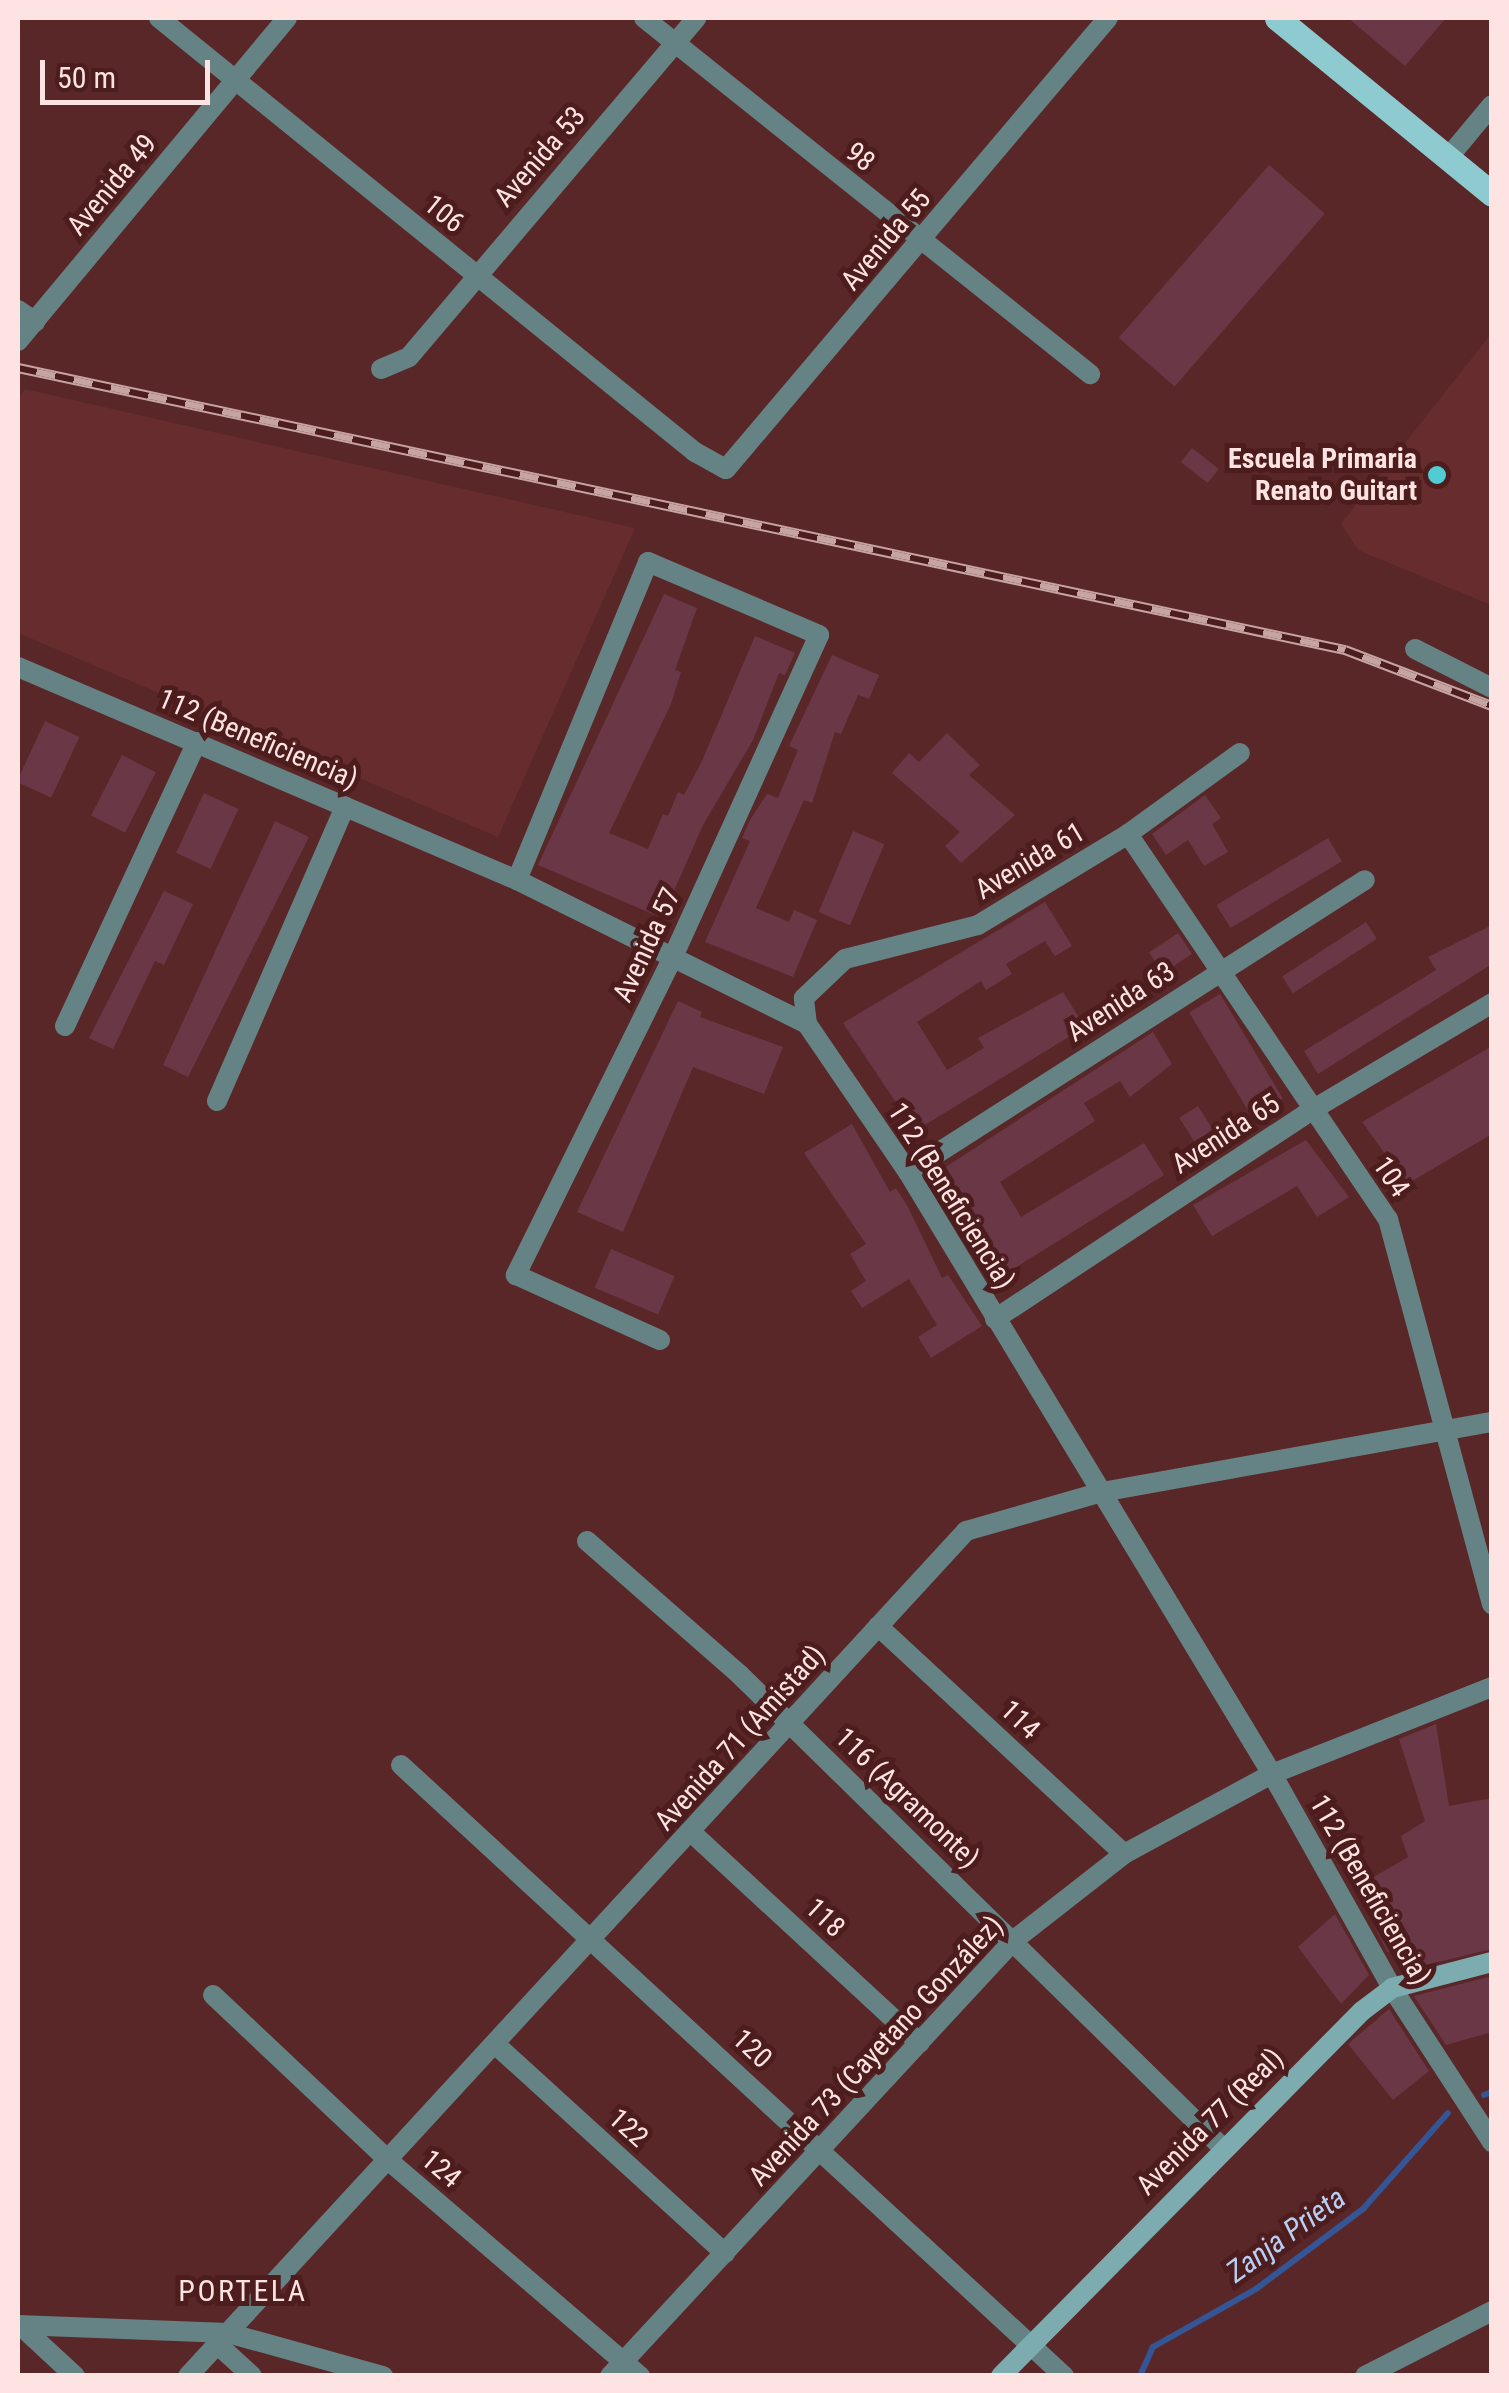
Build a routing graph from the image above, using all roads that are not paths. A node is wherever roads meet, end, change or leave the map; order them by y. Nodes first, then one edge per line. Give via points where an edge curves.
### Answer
1 (159, 18) edge
2 (287, 18) edge
3 (644, 18) edge
4 (696, 18) edge
5 (1108, 18) edge
6 (1276, 18) edge
7 (675, 42) junction
8 (235, 80) junction
9 (1492, 106) edge
10 (1446, 159) junction
11 (1492, 194) edge
12 (921, 241) junction
13 (475, 274) junction
14 (26, 316) edge
15 (18, 341) edge
16 (381, 368) dead end
17 (1090, 374) dead end
18 (695, 452) joint
19 (1415, 649) dead end
20 (18, 667) edge
21 (1492, 688) edge
22 (197, 742) junction
23 (1240, 753) dead end
24 (344, 807) junction
25 (1128, 834) junction
26 (517, 880) junction
27 (1365, 880) dead end
28 (673, 957) junction
29 (1221, 971) junction
30 (1492, 1003) edge
31 (807, 1024) junction
32 (65, 1026) dead end
33 (217, 1101) dead end
34 (1312, 1110) junction
35 (908, 1172) junction
36 (995, 1319) junction
37 (660, 1340) dead end
38 (1492, 1422) edge
39 (1444, 1431) junction
40 (1102, 1492) junction
41 (588, 1541) dead end
42 (1492, 1604) edge
43 (878, 1626) junction
44 (1492, 1687) edge
45 (791, 1724) junction
46 (401, 1765) dead end
47 (1272, 1774) junction
48 (692, 1832) junction
49 (1124, 1854) junction
50 (593, 1938) junction
51 (1014, 1940) junction
52 (1492, 1962) edge
53 (1392, 1988) junction
54 (213, 1995) dead end
55 (495, 2044) junction
56 (920, 2044) junction
57 (1492, 2142) edge
58 (1221, 2146) junction
59 (820, 2150) junction
60 (388, 2160) junction
61 (725, 2253) junction
62 (1492, 2311) edge
63 (20, 2327) edge
64 (222, 2338) junction
65 (1030, 2343) junction
66 (625, 2371) edge
67 (75, 2376) edge
68 (188, 2376) edge
69 (252, 2376) edge
70 (383, 2376) edge
71 (1001, 2376) edge
72 (1064, 2376) edge
73 (1365, 2376) edge

1 - 8 street, 106
2 - 8 street, Avenida 49
3 - 7 street, 98
4 - 7 street, Avenida 53
5 - 12 street, Avenida 55
6 - 10 main road
7 - 12 street, 98
7 - 13 street, Avenida 53
8 - 13 street, 106
8 - 14 street, Avenida 49
9 - 10 street
10 - 11 main road
12 - 17 street, 98
12 - 18 street, Avenida 55 via 726,469
13 - 16 street, Avenida 53 via 409,357
13 - 18 street, 106
14 - 15 street, Avenida 49
19 - 21 street
20 - 22 street, 112 (Beneficiencia)
22 - 24 street, 112 (Beneficiencia)
22 - 32 street
23 - 25 street, Avenida 61
24 - 26 street, 112 (Beneficiencia)
24 - 33 street
25 - 29 street, 104
25 - 31 street, Avenida 61 via 978,926 845,959 804,998
26 - 28 street, 112 (Beneficiencia)
26 - 28 street, Avenida 57 via 648,562 819,635
27 - 29 street, Avenida 63
28 - 31 street, 112 (Beneficiencia)
28 - 37 street, Avenida 57 via 516,1275
29 - 34 street, 104
29 - 35 street, Avenida 63
30 - 34 street, Avenida 65
31 - 35 street, 112 (Beneficiencia)
34 - 36 street, Avenida 65
34 - 39 street, 104 via 1388,1219
35 - 36 street, 112 (Beneficiencia)
36 - 40 street, 112 (Beneficiencia)
38 - 39 street, Avenida 71 (Amistad)
39 - 40 street, Avenida 71 (Amistad)
39 - 42 street, 104
40 - 43 street, Avenida 71 (Amistad) via 966,1530
40 - 47 street, 112 (Beneficiencia)
41 - 45 street, 116 (Agramonte)
43 - 45 street, Avenida 71 (Amistad)
43 - 49 street, 114
44 - 47 street, Avenida 73 (Cayetano González)
45 - 48 street, Avenida 71 (Amistad)
45 - 51 street, 116 (Agramonte)
46 - 50 street, 120
47 - 49 street, Avenida 73 (Cayetano González)
47 - 53 street, 112 (Beneficiencia)
48 - 50 street, Avenida 71 (Amistad)
48 - 56 street, 118
49 - 51 street, Avenida 73 (Cayetano González)
50 - 55 street, Avenida 71 (Amistad)
50 - 59 street, 120
51 - 56 street, Avenida 73 (Cayetano González)
51 - 58 street, 116 (Agramonte)
52 - 53 main road, Avenida 77 (Real)
53 - 57 street, 112 (Beneficiencia)
53 - 58 main road, Avenida 77 (Real)
54 - 60 street, 124
55 - 60 street, Avenida 71 (Amistad)
55 - 61 street, 122
56 - 59 street, Avenida 73 (Cayetano González)
58 - 65 main road, Avenida 77 (Real)
59 - 61 street, Avenida 73 (Cayetano González)
59 - 65 street, 120
60 - 64 street, Avenida 71 (Amistad)
60 - 66 street, 124
61 - 66 street, Avenida 73 (Cayetano González)
62 - 73 street
63 - 64 street
63 - 67 street
64 - 68 street, Avenida 71 (Amistad)
64 - 69 street
64 - 70 street
65 - 71 main road, Avenida 77 (Real)
65 - 72 street, 120

